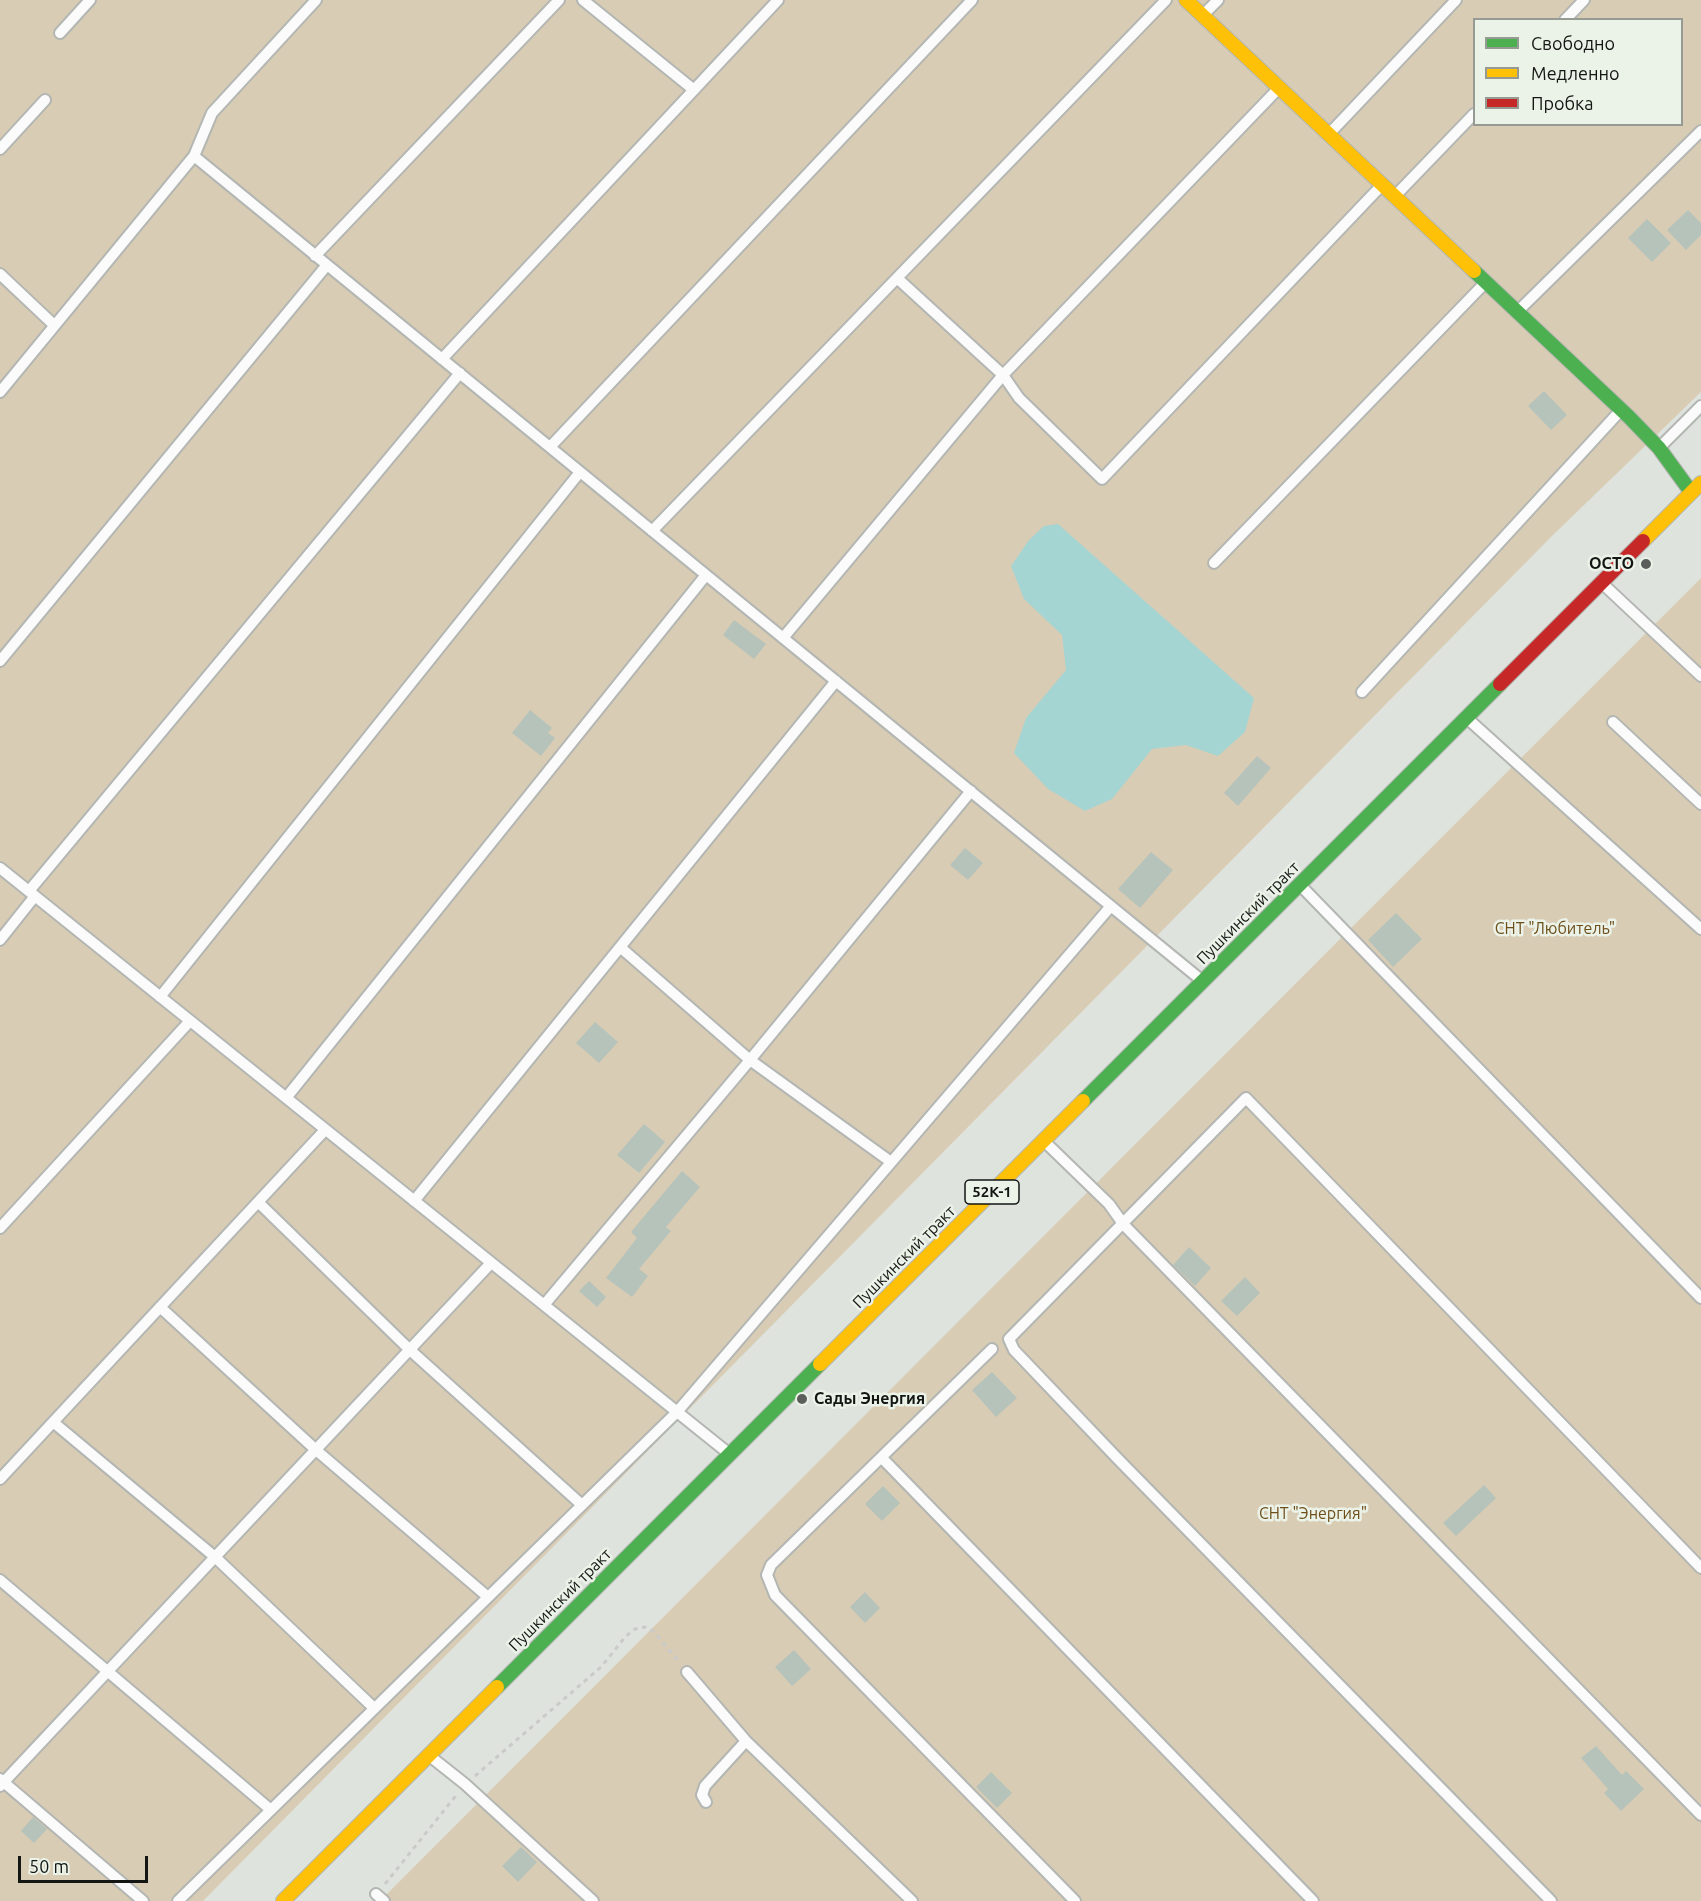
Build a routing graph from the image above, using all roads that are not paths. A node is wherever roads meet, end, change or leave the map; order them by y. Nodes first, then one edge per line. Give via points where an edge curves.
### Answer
1 (90, 0) edge
2 (316, 0) edge
3 (559, 0) edge
4 (583, 0) edge
5 (778, 0) edge
6 (972, 0) edge
7 (1166, 0) edge
8 (1186, 0) edge
9 (1218, 0) edge
10 (1456, 0) edge
11 (1584, 0) edge
12 (1202, 16) junction
13 (1567, 18) edge
14 (60, 33) dead end
15 (1280, 88) junction
16 (694, 90) junction
17 (45, 99) dead end
18 (1473, 115) edge
19 (1701, 131) edge
20 (1329, 134) junction
21 (0, 149) edge
22 (194, 156) junction
23 (1382, 184) junction
24 (1395, 196) junction
25 (315, 256) junction
26 (327, 265) junction
27 (0, 274) edge
28 (897, 278) junction
29 (1486, 282) junction
30 (1518, 311) junction
31 (54, 325) junction
32 (442, 359) junction
33 (460, 373) junction
34 (1003, 375) junction
35 (0, 392) edge
36 (1701, 406) edge
37 (1621, 410) junction
38 (550, 447) junction
39 (1659, 448) junction
40 (580, 472) junction
41 (1696, 488) edge
42 (652, 531) junction
43 (1214, 563) dead end
44 (706, 575) junction
45 (1601, 582) junction
46 (783, 638) junction
47 (0, 661) edge
48 (1701, 676) edge
49 (836, 681) junction
50 (1362, 692) dead end
51 (1466, 717) junction
52 (1613, 722) dead end
53 (971, 792) junction
54 (1701, 804) edge
55 (0, 868) edge
56 (1300, 884) junction
57 (32, 894) junction
58 (1111, 906) junction
59 (1701, 929) edge
60 (0, 940) edge
61 (620, 947) junction
62 (1203, 982) junction
63 (160, 997) junction
64 (190, 1021) junction
65 (750, 1060) junction
66 (286, 1098) junction
67 (325, 1130) junction
68 (1044, 1141) junction
69 (891, 1162) junction
70 (414, 1201) junction
71 (258, 1202) junction
72 (1124, 1225) junction
73 (0, 1228) edge
74 (491, 1263) junction
75 (1701, 1298) edge
76 (544, 1305) junction
77 (160, 1307) junction
78 (992, 1349) dead end
79 (410, 1350) junction
80 (677, 1412) junction
81 (53, 1422) junction
82 (316, 1450) junction
83 (730, 1455) junction
84 (882, 1458) junction
85 (0, 1479) edge
86 (582, 1505) junction
87 (215, 1557) junction
88 (1701, 1568) edge
89 (0, 1580) edge
90 (488, 1597) junction
91 (108, 1671) junction
92 (687, 1672) road end
93 (374, 1708) junction
94 (746, 1741) junction
95 (429, 1755) junction
96 (1, 1782) edge
97 (706, 1802) dead end
98 (271, 1810) junction
99 (1701, 1815) edge
100 (143, 1901) edge
101 (178, 1901) edge
102 (283, 1901) edge
103 (593, 1901) edge
104 (912, 1901) edge
105 (1075, 1901) edge
106 (1313, 1901) edge
107 (1551, 1901) edge

1 - 14 lane
2 - 22 lane via 212,113
3 - 25 lane
4 - 16 lane
5 - 16 lane
6 - 38 lane
7 - 28 lane
8 - 12 main road
9 - 12 lane
10 - 20 lane
11 - 13 lane
12 - 15 main road
15 - 20 main road
15 - 34 lane
16 - 32 lane
17 - 21 lane
18 - 24 lane
19 - 30 lane
20 - 23 main road
22 - 25 lane
22 - 31 lane
23 - 24 main road
23 - 34 lane via 1102,479 1019,398
24 - 29 main road
25 - 26 lane
26 - 32 lane
26 - 47 lane
27 - 31 lane
28 - 34 lane
28 - 42 lane
29 - 30 main road
29 - 43 lane
30 - 37 main road
31 - 35 lane
32 - 33 lane
33 - 38 lane
33 - 57 lane
34 - 46 lane
36 - 39 lane
37 - 39 main road
37 - 50 lane
38 - 40 lane
39 - 41 main road
40 - 42 lane
40 - 63 lane
41 - 45 main road, Пушкинский тракт / 52К-1
42 - 44 lane
44 - 46 lane
44 - 66 lane
45 - 48 lane
45 - 51 main road, Пушкинский тракт / 52К-1
46 - 49 lane
49 - 53 lane
49 - 61 lane
51 - 56 main road, Пушкинский тракт / 52К-1
51 - 59 lane
52 - 54 lane
53 - 58 lane
53 - 65 lane
55 - 57 lane
56 - 62 main road, Пушкинский тракт / 52К-1
56 - 75 lane
57 - 60 lane
57 - 63 lane
58 - 62 lane
58 - 69 lane
61 - 65 lane
61 - 70 lane
62 - 68 main road, Пушкинский тракт / 52К-1
63 - 64 lane
64 - 66 lane
64 - 73 lane
65 - 69 lane
65 - 76 lane
66 - 67 lane
67 - 70 lane
67 - 71 lane
68 - 72 lane via 1109,1204
68 - 83 main road, Пушкинский тракт / 52К-1
69 - 80 lane
70 - 74 lane
71 - 77 lane
71 - 79 lane
72 - 88 lane via 1246,1098
72 - 99 lane
72 - 107 lane via 1009,1339 1014,1350
74 - 76 lane
74 - 79 lane
76 - 80 lane
77 - 81 lane
77 - 82 lane
78 - 84 lane
79 - 82 lane
79 - 86 lane
80 - 83 lane
80 - 86 lane
81 - 85 lane
81 - 87 lane
82 - 87 lane
82 - 90 lane
83 - 95 main road, Пушкинский тракт / 52К-1
84 - 105 lane via 771,1565 769,1585
84 - 106 lane
86 - 90 lane
87 - 91 lane
87 - 93 lane
89 - 91 lane
90 - 93 lane
91 - 96 lane
91 - 98 lane
92 - 94 lane
93 - 98 lane
94 - 97 lane via 705,1786 702,1795
94 - 104 lane
95 - 102 main road, Пушкинский тракт / 52К-1
95 - 103 lane
96 - 100 lane
98 - 101 lane

